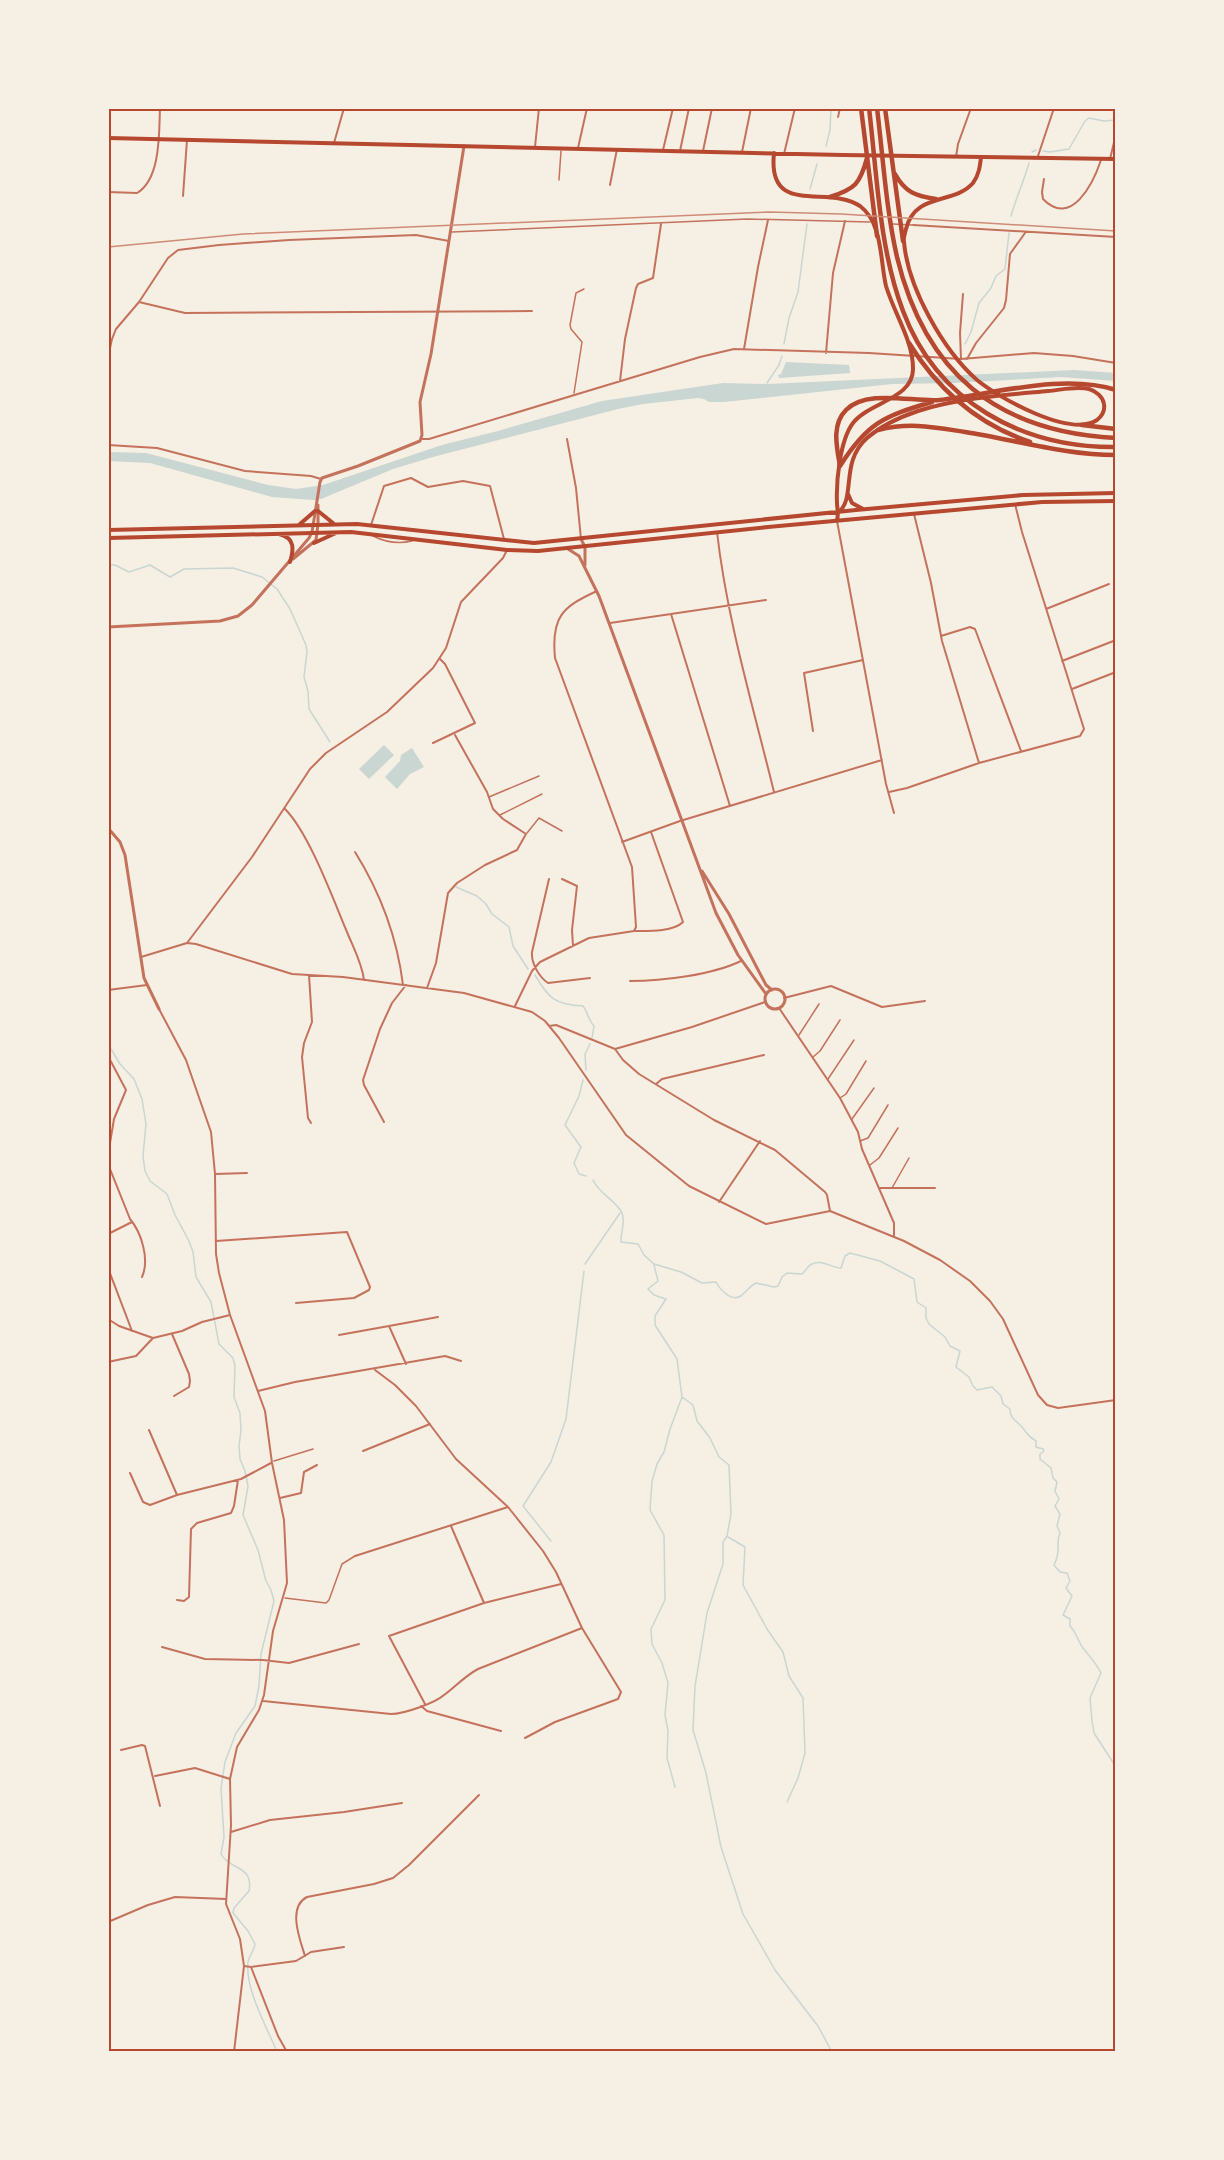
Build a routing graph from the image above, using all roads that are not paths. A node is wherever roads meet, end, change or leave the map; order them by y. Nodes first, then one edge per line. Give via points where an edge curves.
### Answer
1 (160, 108) edge
2 (344, 108) edge
3 (539, 108) edge
4 (587, 108) edge
5 (673, 108) edge
6 (689, 108) edge
7 (712, 108) edge
8 (751, 108) edge
9 (795, 108) edge
10 (840, 108) edge
11 (861, 108) edge
12 (869, 108) edge
13 (877, 108) edge
14 (885, 108) edge
15 (971, 108) edge
16 (1054, 108) edge
17 (837, 117) dead end
18 (1116, 134) edge
19 (108, 138) edge
20 (159, 140) junction
21 (187, 140) junction
22 (334, 143) junction
23 (464, 146) junction
24 (535, 147) junction
25 (562, 147) junction
26 (578, 148) junction
27 (617, 149) junction
28 (663, 150) junction
29 (680, 151) junction
30 (702, 151) junction
31 (742, 152) junction
32 (774, 153) junction
33 (784, 154) junction
34 (867, 156) junction
35 (956, 157) junction
36 (981, 157) junction
37 (1037, 157) junction
38 (1101, 159) junction
39 (1110, 159) junction
40 (1116, 159) edge
41 (893, 170) junction
42 (1044, 179) dead end
43 (559, 180) dead end
44 (610, 185) dead end
45 (108, 192) edge
46 (183, 196) dead end
47 (830, 197) junction
48 (936, 199) junction
49 (768, 220) junction
50 (845, 220) junction
51 (661, 224) junction
52 (913, 225) joint
53 (450, 231) junction
54 (1025, 232) junction
55 (877, 236) junction
56 (1116, 237) edge
57 (449, 241) junction
58 (903, 241) junction
59 (584, 289) dead end
60 (963, 294) dead end
61 (139, 302) junction
62 (438, 311) junction
63 (532, 311) dead end
64 (909, 343) junction
65 (744, 349) junction
66 (826, 353) junction
67 (108, 357) edge
68 (961, 359) junction
69 (967, 359) junction
70 (1116, 363) edge
71 (620, 381) junction
72 (1116, 390) edge
73 (574, 394) junction
74 (938, 400) junction
75 (1082, 425) junction
76 (1116, 429) edge
77 (878, 430) junction
78 (1116, 438) edge
79 (421, 439) junction
80 (567, 439) dead end
81 (108, 445) edge
82 (1044, 447) junction
83 (1116, 447) edge
84 (1116, 455) edge
85 (840, 466) junction
86 (321, 479) junction
87 (848, 487) junction
88 (1116, 493) edge
89 (1116, 501) edge
90 (1015, 504) junction
91 (863, 509) junction
92 (317, 511) junction
93 (839, 512) junction
94 (914, 514) junction
95 (837, 520) junction
96 (333, 523) junction
97 (300, 524) junction
98 (316, 524) junction
99 (371, 525) junction
100 (681, 528) junction
101 (108, 530) edge
102 (312, 532) junction
103 (318, 532) junction
104 (340, 532) junction
105 (717, 532) junction
106 (273, 533) junction
107 (680, 536) junction
108 (108, 538) edge
109 (581, 539) junction
110 (503, 541) junction
111 (314, 543) junction
112 (585, 547) junction
113 (578, 548) junction
114 (568, 549) junction
115 (507, 550) junction
116 (579, 556) junction
117 (290, 562) junction
118 (585, 566) junction
119 (1109, 584) dead end
120 (597, 591) junction
121 (766, 600) dead end
122 (730, 606) junction
123 (1046, 609) junction
124 (671, 614) junction
125 (610, 623) junction
126 (108, 627) edge
127 (941, 636) junction
128 (1116, 640) edge
129 (440, 659) junction
130 (863, 660) junction
131 (1062, 661) junction
132 (1116, 672) edge
133 (1072, 689) junction
134 (813, 731) dead end
135 (455, 735) dead end
136 (433, 743) dead end
137 (1021, 751) junction
138 (882, 760) junction
139 (979, 763) junction
140 (539, 776) dead end
141 (774, 792) junction
142 (889, 792) junction
143 (542, 794) dead end
144 (489, 797) junction
145 (730, 806) junction
146 (284, 808) junction
147 (894, 813) dead end
148 (499, 816) junction
149 (683, 820) junction
150 (108, 828) edge
151 (562, 831) dead end
152 (651, 832) junction
153 (526, 834) junction
154 (622, 842) junction
155 (355, 852) dead end
156 (702, 871) junction
157 (549, 879) dead end
158 (562, 879) dead end
159 (634, 931) junction
160 (187, 943) junction
161 (573, 946) junction
162 (141, 957) junction
163 (742, 960) junction
164 (536, 966) junction
165 (309, 975) junction
166 (590, 978) dead end
167 (364, 980) junction
168 (630, 981) dead end
169 (147, 985) junction
170 (404, 985) junction
171 (427, 988) junction
172 (108, 990) edge
173 (772, 990) junction
174 (766, 994) junction
175 (784, 998) junction
176 (925, 1001) dead end
177 (765, 1002) junction
178 (819, 1004) dead end
179 (515, 1006) junction
180 (779, 1008) junction
181 (159, 1009) joint
182 (840, 1020) dead end
183 (549, 1026) junction
184 (798, 1035) junction
185 (854, 1040) dead end
186 (615, 1049) junction
187 (764, 1055) dead end
188 (108, 1056) edge
189 (813, 1057) junction
190 (866, 1061) dead end
191 (827, 1079) junction
192 (656, 1084) junction
193 (874, 1088) dead end
194 (840, 1098) junction
195 (888, 1105) dead end
196 (852, 1120) junction
197 (384, 1122) dead end
198 (311, 1123) dead end
199 (898, 1128) dead end
200 (760, 1141) junction
201 (860, 1141) junction
202 (108, 1155) edge
203 (909, 1158) dead end
204 (108, 1164) edge
205 (869, 1165) junction
206 (247, 1173) dead end
207 (215, 1174) junction
208 (879, 1188) junction
209 (892, 1188) junction
210 (935, 1188) dead end
211 (719, 1202) junction
212 (830, 1211) junction
213 (132, 1222) junction
214 (108, 1234) edge
215 (894, 1236) junction
216 (216, 1241) junction
217 (108, 1268) edge
218 (142, 1277) dead end
219 (296, 1303) dead end
220 (230, 1315) junction
221 (438, 1317) dead end
222 (108, 1318) edge
223 (389, 1326) junction
224 (132, 1331) junction
225 (172, 1334) junction
226 (339, 1335) dead end
227 (153, 1338) junction
228 (461, 1361) dead end
229 (108, 1362) edge
230 (406, 1364) junction
231 (375, 1370) junction
232 (258, 1391) junction
233 (174, 1396) dead end
234 (1116, 1400) edge
235 (430, 1424) junction
236 (149, 1430) dead end
237 (313, 1449) dead end
238 (363, 1451) dead end
239 (272, 1463) junction
240 (317, 1465) dead end
241 (130, 1473) dead end
242 (239, 1479) junction
243 (177, 1495) junction
244 (280, 1498) junction
245 (508, 1508) junction
246 (451, 1526) junction
247 (355, 1556) joint
248 (561, 1584) junction
249 (284, 1598) junction
250 (177, 1600) dead end
251 (484, 1603) junction
252 (582, 1628) junction
253 (359, 1644) dead end
254 (162, 1647) dead end
255 (268, 1660) junction
256 (263, 1701) junction
257 (426, 1704) junction
258 (421, 1706) junction
259 (501, 1731) dead end
260 (525, 1738) dead end
261 (121, 1750) dead end
262 (153, 1776) junction
263 (230, 1779) junction
264 (479, 1796) dead end
265 (402, 1803) dead end
266 (160, 1806) dead end
267 (231, 1832) junction
268 (226, 1899) junction
269 (108, 1921) edge
270 (344, 1947) dead end
271 (305, 1956) junction
272 (245, 1966) junction
273 (251, 1967) junction
274 (234, 2052) edge
275 (287, 2052) edge

1 - 20 street
2 - 22 street
3 - 24 street
4 - 26 street
5 - 28 street
6 - 29 street
7 - 30 street
8 - 31 street
9 - 33 street
10 - 17 street
11 - 34 highway
12 - 83 highway via 888,261 903,311 921,346 969,400 1000,421 1046,440
13 - 78 highway via 897,258 922,326 944,360 982,397 1014,416 1058,431
14 - 41 highway
15 - 35 street
16 - 37 street
18 - 39 street
19 - 20 main road
20 - 21 main road
20 - 45 street via 155,165 140,192
21 - 22 main road
21 - 46 street
22 - 23 main road
23 - 24 main road
23 - 53 street
24 - 25 main road
25 - 26 main road
25 - 43 lane
26 - 27 main road
27 - 28 main road
27 - 44 street
28 - 29 main road
29 - 30 main road
30 - 31 main road
31 - 32 main road
32 - 33 main road
32 - 47 main road via 774,172 785,190 793,195
33 - 35 main road
34 - 47 highway via 858,182
34 - 55 highway
35 - 36 main road
36 - 37 main road
36 - 48 main road via 978,175 968,187
37 - 38 main road
38 - 39 main road
38 - 42 street via 1084,195 1065,209 1045,201
39 - 40 main road
41 - 48 highway via 909,192
41 - 58 highway
47 - 55 main road via 864,209
48 - 58 main road via 911,216
49 - 50 lane
49 - 51 lane
49 - 65 street
50 - 52 lane
50 - 66 street via 835,261
51 - 53 lane
51 - 71 street via 653,279 636,288
52 - 54 street
53 - 57 street
54 - 56 street
54 - 69 street via 1010,254 1004,308
55 - 64 main road via 886,285
57 - 61 street via 406,235 185,248 168,258
57 - 62 street
58 - 75 main road via 911,274 928,314 946,346 978,380 1026,410
59 - 73 lane via 576,293 570,325 582,342
60 - 68 street
61 - 62 street via 185,314
61 - 67 street via 114,334
62 - 63 street
62 - 79 street via 420,402
64 - 82 highway via 927,370 963,407 1010,435
64 - 85 main road via 914,367 910,382 852,424
65 - 66 street
65 - 71 street via 712,353
66 - 68 street
68 - 69 street
69 - 70 street via 1034,353
71 - 73 street
72 - 74 highway via 1091,384 1060,384
73 - 79 street
74 - 85 highway via 875,424 854,443
74 - 85 highway via 875,398 850,406 837,427
75 - 76 highway
75 - 77 main road via 1100,417 1104,404 1100,395 1079,388 947,404 910,414
77 - 82 highway via 921,425
77 - 87 main road via 856,451
79 - 86 street
80 - 109 street
81 - 86 street via 149,447 245,471
82 - 84 highway
85 - 93 main road
86 - 92 street
87 - 91 main road via 850,500
87 - 93 main road via 846,504
88 - 91 main road via 1043,494
89 - 90 main road
90 - 94 main road
90 - 123 street
91 - 93 main road
92 - 96 main road
92 - 97 main road
92 - 98 street
93 - 95 main road
93 - 100 main road
94 - 95 main road
94 - 127 street
95 - 105 main road
95 - 130 street
96 - 98 main road
96 - 99 main road
97 - 98 main road
97 - 101 main road
98 - 102 street
98 - 103 street
99 - 110 main road
99 - 110 street via 385,485 411,478 428,487 463,481 490,486
100 - 107 main road
100 - 109 main road
102 - 103 main road
102 - 106 main road
102 - 117 street
103 - 104 main road
103 - 111 street
104 - 111 main road
104 - 115 main road
105 - 107 main road
105 - 122 street
106 - 108 main road
106 - 117 main road via 291,542
107 - 112 main road
109 - 110 main road
109 - 112 street
109 - 113 street
111 - 117 street
112 - 113 main road
112 - 118 street
113 - 114 main road
113 - 116 street
114 - 115 main road
114 - 116 street
115 - 129 street via 461,602
116 - 118 street
117 - 126 street via 238,616
118 - 120 street
119 - 123 street
120 - 125 street
120 - 154 street via 564,609 554,632 554,653
121 - 122 street
122 - 124 street
122 - 141 street
123 - 131 street
124 - 125 street
124 - 145 street
125 - 149 street
127 - 137 street via 975,629
127 - 139 street
128 - 131 street
129 - 136 street via 475,723
129 - 146 street via 387,712 321,758
130 - 134 street via 804,673
130 - 138 street
131 - 133 street
132 - 133 street
133 - 137 street via 1085,726 1080,736
135 - 144 street
137 - 139 street
138 - 141 street
138 - 142 street
139 - 142 street
140 - 144 lane
141 - 145 street
142 - 147 street
143 - 148 lane
144 - 148 street
145 - 149 street
146 - 160 street via 248,864
146 - 167 street via 312,853
148 - 153 street
149 - 152 street
149 - 156 street
150 - 162 street via 125,855
151 - 153 lane via 539,818
152 - 154 street
152 - 159 street via 683,922 679,926
153 - 171 street via 517,850 485,865 447,893 436,963
154 - 159 street via 633,872
155 - 170 street via 391,927
156 - 163 street via 716,913
156 - 173 street
157 - 164 street via 532,952
158 - 161 street via 577,886
159 - 161 street via 595,936
160 - 162 street
160 - 165 street via 283,972
161 - 164 street
162 - 169 street
163 - 168 street via 666,979
163 - 174 street
164 - 166 street via 548,983
164 - 179 street
165 - 167 street
165 - 198 street via 312,1022 302,1057
167 - 170 street
169 - 172 street
169 - 181 street
170 - 171 street
170 - 197 street via 374,1043 363,1080
171 - 179 street
173 - 174 street
173 - 175 street via 781,991
174 - 177 street
175 - 176 street via 831,986 882,1007
175 - 180 street
177 - 180 street
177 - 186 street
178 - 184 lane
179 - 183 street via 532,1012
180 - 184 street
181 - 207 street via 186,1060 207,1118
182 - 189 lane
183 - 186 street via 556,1025
183 - 211 street via 621,1130 689,1186
184 - 189 street
185 - 191 lane
186 - 192 street via 630,1067
187 - 192 street via 662,1079
188 - 202 street via 126,1090 114,1119
189 - 191 street
190 - 194 lane
191 - 194 street
192 - 200 street via 714,1120
193 - 196 lane
194 - 196 street
195 - 201 lane via 868,1138
196 - 201 street
199 - 205 lane via 879,1158
200 - 211 street
200 - 212 street via 825,1192
201 - 205 street
203 - 209 lane
204 - 213 street
205 - 208 street
206 - 207 street
207 - 216 street
208 - 209 street
208 - 215 street via 894,1223
209 - 210 street
211 - 212 street via 766,1224
212 - 215 street
213 - 214 street
213 - 218 street via 146,1259
215 - 234 street via 940,1260 980,1289 1003,1319 1038,1395 1047,1405 1065,1408
216 - 219 street via 347,1232 369,1290 351,1298
216 - 220 street via 220,1283
217 - 224 street
220 - 225 street
220 - 232 street
221 - 223 street
222 - 224 street
223 - 226 street
223 - 230 street
224 - 227 street
225 - 227 street
225 - 233 street via 190,1381 187,1389
227 - 229 street via 138,1354
228 - 230 street via 445,1356
230 - 231 street
231 - 232 street
231 - 235 street via 410,1399
232 - 239 street
235 - 238 street
235 - 245 street via 465,1470
236 - 243 street
237 - 239 lane
239 - 242 street
239 - 244 street
240 - 244 street via 304,1472 301,1493
241 - 243 street via 146,1504
242 - 243 street
242 - 250 street via 231,1513 196,1523 191,1529 189,1598
244 - 249 street via 287,1571
245 - 246 street
245 - 248 street via 543,1551
246 - 247 street
246 - 251 street
247 - 249 lane via 342,1564 326,1603
248 - 251 street
248 - 252 street
249 - 255 street
251 - 257 street via 389,1636
252 - 257 street via 478,1669 442,1697
252 - 260 street via 621,1696
253 - 255 street via 294,1662
254 - 255 street via 205,1659
255 - 256 street
256 - 258 street via 392,1714
256 - 263 street via 237,1747
257 - 258 street
258 - 259 street
261 - 262 street via 146,1746
262 - 263 street via 191,1768
262 - 266 street
263 - 267 street
264 - 271 street via 393,1878 300,1901 296,1919
265 - 267 street via 270,1820
267 - 268 street
268 - 269 street via 175,1897
268 - 272 street
270 - 271 street
271 - 273 street via 296,1961
272 - 273 street
272 - 274 street
273 - 275 street

